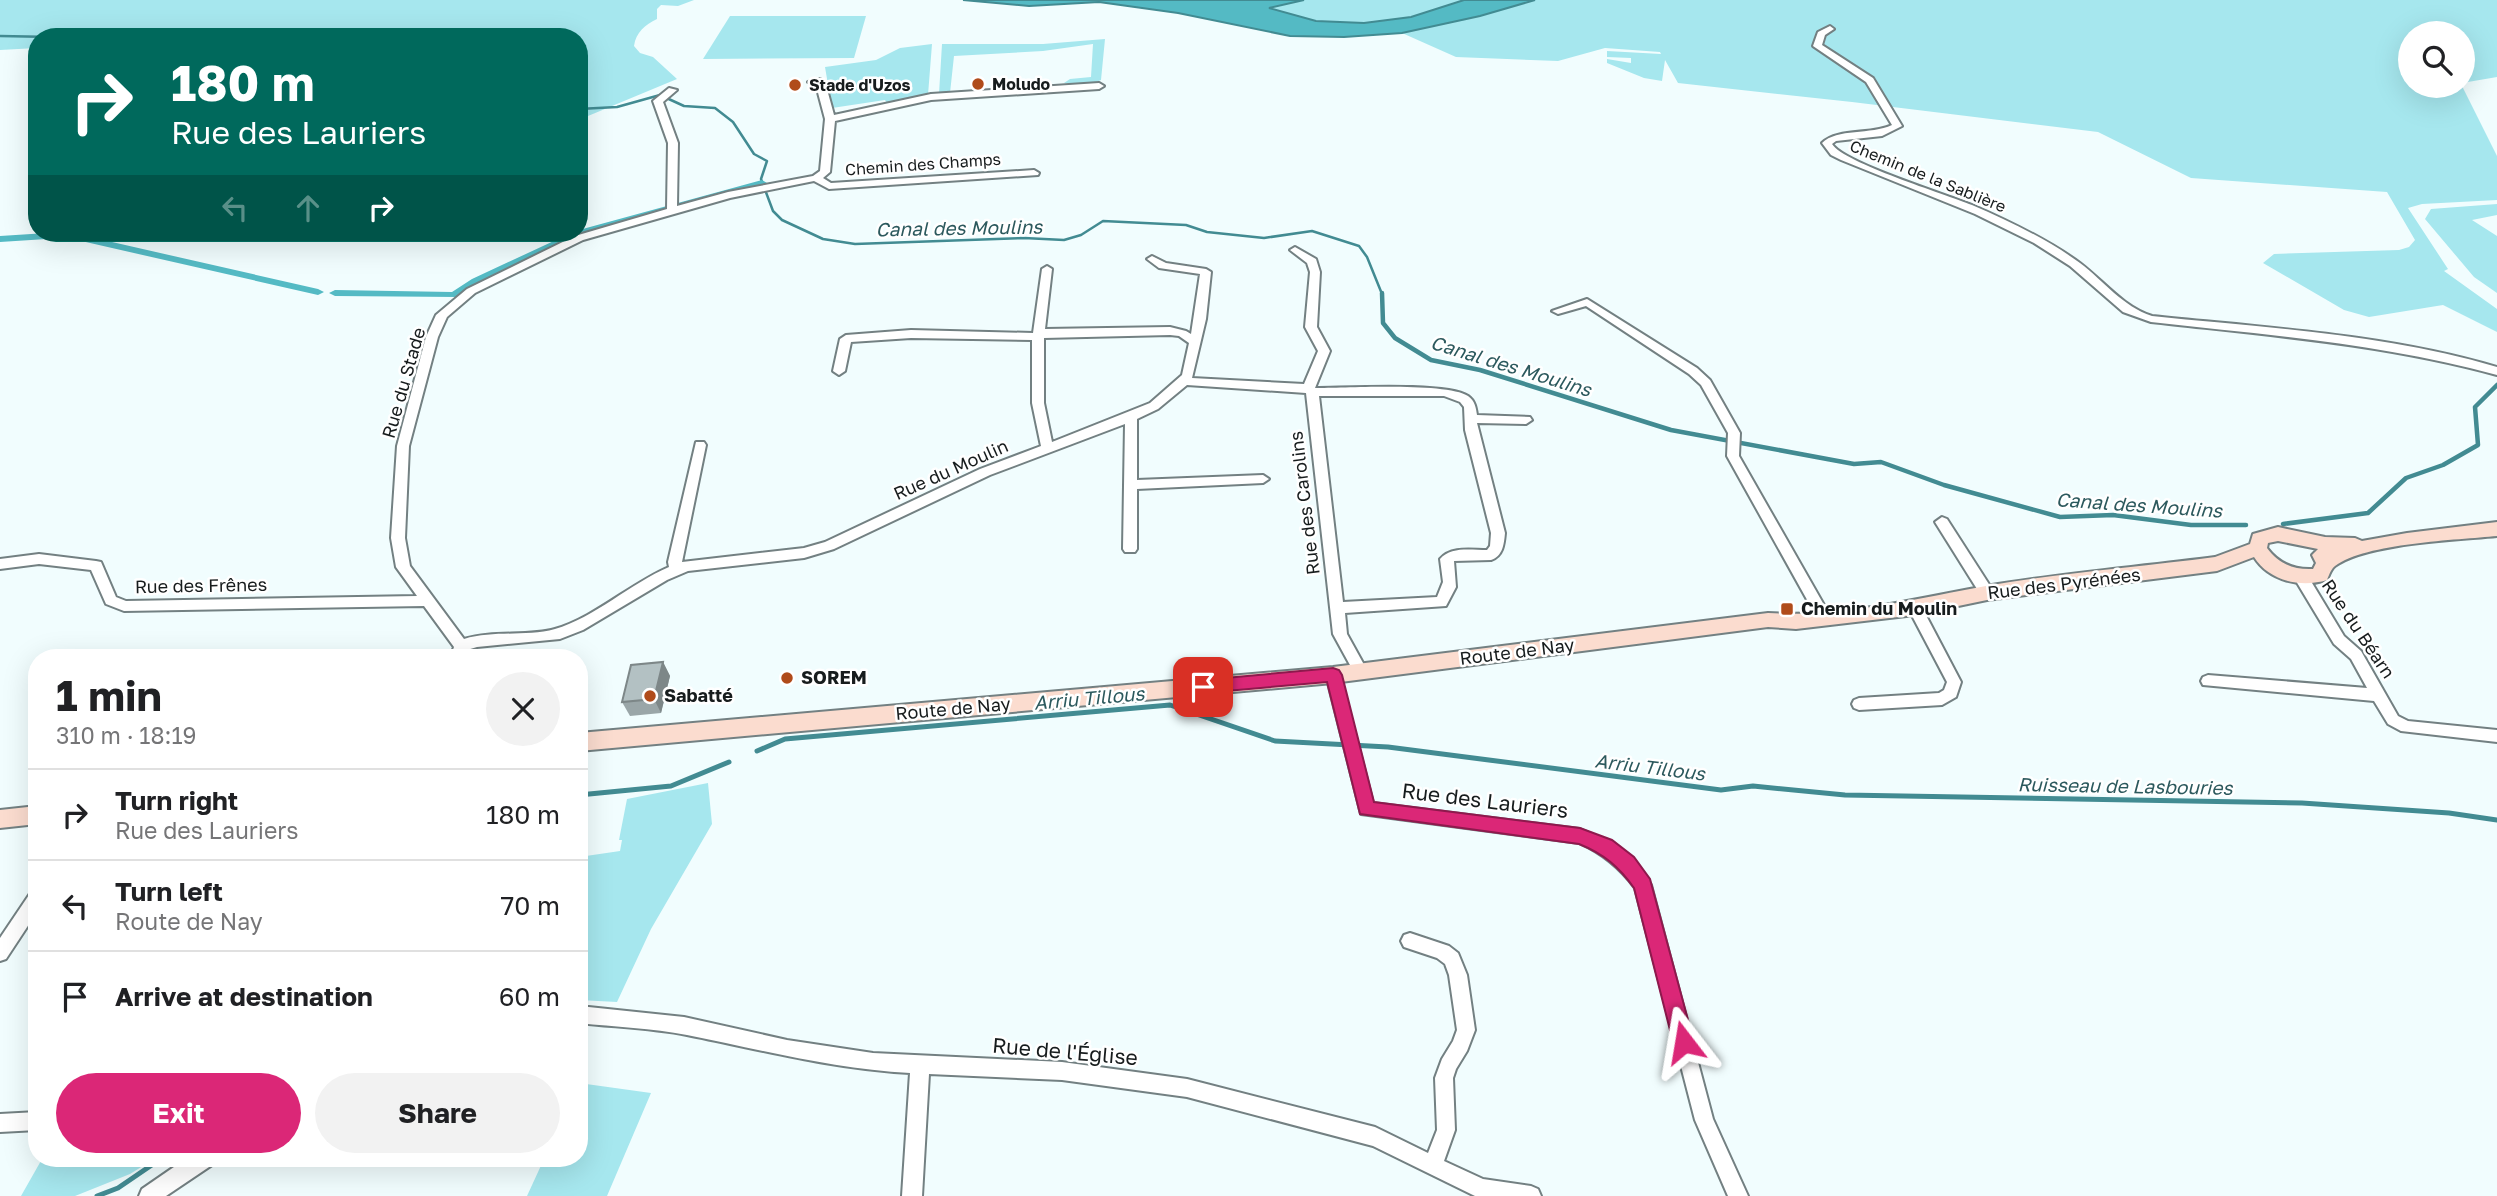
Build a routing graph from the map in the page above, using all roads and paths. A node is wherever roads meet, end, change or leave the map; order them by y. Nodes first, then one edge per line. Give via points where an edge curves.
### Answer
1 (1830, 29) dead end
2 (813, 82) dead end
3 (1099, 86) dead end
4 (670, 92) dead end
5 (830, 119) junction
6 (1034, 173) dead end
7 (816, 178) junction
8 (672, 208) junction
9 (588, 235) edge
10 (571, 242) edge
11 (1295, 250) dead end
12 (1152, 259) dead end
13 (1047, 269) dead end
14 (1558, 312) dead end
15 (1200, 322) junction
16 (1177, 332) junction
17 (1037, 337) junction
18 (1195, 342) junction
19 (839, 371) dead end
20 (2497, 372) edge
21 (1184, 381) junction
22 (1310, 390) junction
23 (1131, 417) junction
24 (1470, 419) junction
25 (1526, 419) dead end
26 (700, 445) dead end
27 (1048, 447) junction
28 (1263, 479) dead end
29 (1130, 485) junction
30 (1942, 522) dead end
31 (2497, 529) edge
32 (2304, 541) junction
33 (2373, 546) junction
34 (2258, 548) junction
35 (1129, 549) dead end
36 (2326, 563) junction
37 (0, 564) edge
38 (2217, 564) junction
39 (677, 570) junction
40 (2280, 570) junction
41 (2301, 577) junction
42 (1987, 593) junction
43 (427, 601) junction
44 (1337, 608) junction
45 (1915, 608) junction
46 (1825, 619) junction
47 (1619, 639) joint
48 (457, 649) edge
49 (464, 649) edge
50 (1362, 671) junction
51 (1333, 675) junction
52 (2208, 681) dead end
53 (2379, 695) junction
54 (1859, 704) dead end
55 (2497, 736) edge
56 (588, 741) edge
57 (28, 816) edge
58 (0, 819) edge
59 (28, 918) edge
60 (1410, 941) dead end
61 (0, 953) edge
62 (588, 1015) edge
63 (920, 1064) junction
64 (28, 1121) edge
65 (0, 1123) edge
66 (1433, 1166) junction
67 (192, 1167) edge
68 (149, 1196) edge
69 (912, 1196) edge
70 (1531, 1196) edge
71 (1738, 1196) edge

1 - 20 street, Chemin de la Sablière via 1821,34 1817,46 1870,80 1897,126 1890,131 1844,135 1828,143 1834,153 2002,222 2072,262 2131,314 2405,350 2462,360
2 - 5 street via 820,82
3 - 5 street via 931,97
4 - 8 street via 658,101 673,143
5 - 7 street via 825,172
6 - 7 street, Chemin des Champs via 829,186
7 - 8 street, Rue du Stade
8 - 9 street, Rue du Stade
10 - 43 street, Rue du Stade via 471,291 442,315 432,337 403,446 398,538 403,567
11 - 22 street via 1312,261 1311,327 1324,351
12 - 15 street via 1163,266 1206,272
13 - 17 street
14 - 46 street via 1587,302 1706,383 1734,433 1733,456
15 - 16 street
15 - 18 street
16 - 17 street via 1045,333
16 - 18 street
17 - 19 street via 911,334 846,339
17 - 27 street via 1039,423
18 - 21 street
21 - 22 street
21 - 23 street, Rue du Moulin via 1154,406
22 - 24 street via 1445,392 1464,399 1470,406
22 - 44 street, Rue des Carolins
23 - 27 street, Rue du Moulin
23 - 29 street
24 - 25 street
24 - 44 street via 1498,533 1497,547 1491,555 1447,559 1452,583 1441,602
26 - 39 street
27 - 39 street, Rue du Moulin via 829,546
28 - 29 street
29 - 35 street
30 - 42 street
31 - 33 main road, Rue des Pyrénées
32 - 33 main road, Rue des Pyrénées
32 - 34 main road, Rue des Pyrénées via 2271,534 2260,539
32 - 36 main road
33 - 36 main road, Rue des Pyrénées via 2334,556
34 - 38 main road, Rue des Pyrénées
34 - 40 main road via 2265,560
36 - 41 main road, Rue des Pyrénées via 2320,575
37 - 43 street, Rue des Frênes via 39,559 96,566 111,600 124,606
38 - 40 main road, Rue des Pyrénées
38 - 42 main road, Rue des Pyrénées
39 - 49 street, Rue du Moulin via 555,635 477,641
40 - 41 main road
41 - 53 street, Rue du Béarn
42 - 45 main road, Rue des Pyrénées
43 - 48 street, Rue du Stade
44 - 50 street, Rue des Carolins via 1340,634
45 - 46 main road, Rue des Pyrénées
45 - 54 street via 1954,682 1951,693 1942,699
46 - 47 main road, Rue des Pyrénées via 1768,620
47 - 50 main road, Route de Nay
50 - 51 main road, Route de Nay
51 - 56 main road, Route de Nay
51 - 71 street, Rue des Lauriers via 1367,809 1580,836 1605,846 1627,863 1643,885 1704,1121
52 - 53 street
53 - 55 street, Rue du Béarn via 2393,719 2406,727
57 - 58 main road
59 - 61 street
60 - 66 street via 1443,952 1452,960 1466,1030 1444,1078 1446,1130
62 - 63 street, Rue de l'Église via 684,1026 873,1062
63 - 66 street, Rue de l'Église via 1062,1071 1186,1088 1376,1137
63 - 69 street
64 - 65 street
66 - 70 street, Rue de l'Église via 1482,1189
67 - 68 street

